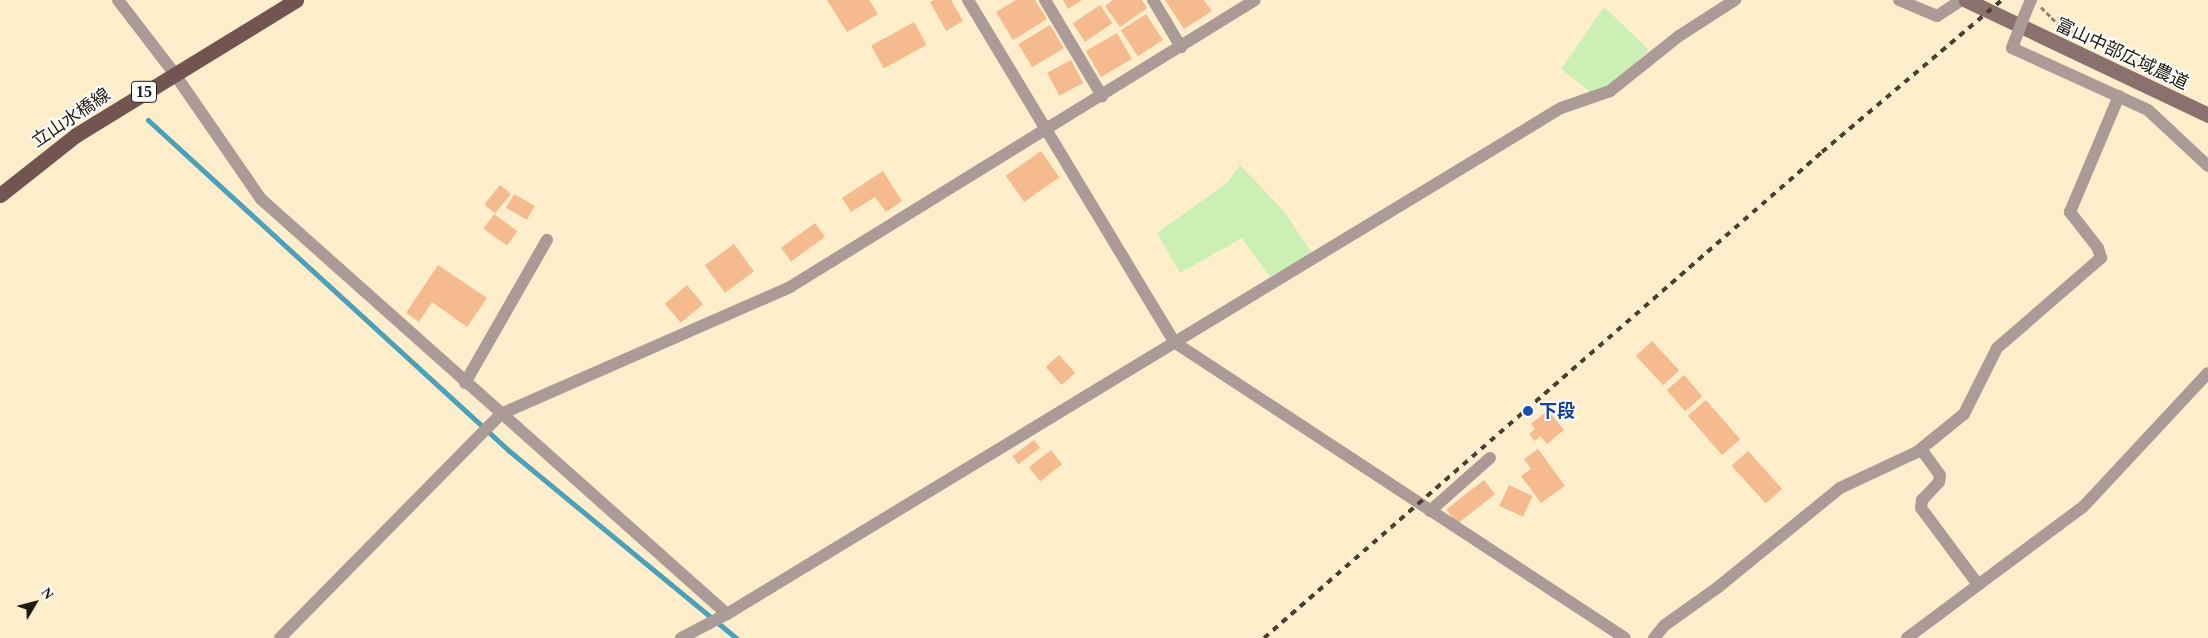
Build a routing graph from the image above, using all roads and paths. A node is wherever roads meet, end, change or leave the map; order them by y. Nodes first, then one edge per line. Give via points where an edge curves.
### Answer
1 (118, 0) edge
2 (296, 0) edge
3 (968, 0) edge
4 (1045, 0) edge
5 (1153, 0) edge
6 (1255, 0) edge
7 (1735, 0) edge
8 (1899, 0) edge
9 (1962, 0) edge
10 (1966, 0) edge
11 (2031, 0) edge
12 (1180, 47) junction
13 (174, 73) junction
14 (1102, 96) junction
15 (2119, 96) junction
16 (2208, 115) edge
17 (1046, 132) junction
18 (2208, 165) edge
19 (0, 195) edge
20 (547, 240) dead end
21 (1174, 342) junction
22 (2208, 372) edge
23 (465, 383) junction
24 (501, 414) junction
25 (1921, 449) junction
26 (1490, 458) dead end
27 (1430, 511) junction
28 (1977, 583) junction
29 (726, 614) junction
30 (280, 638) edge
31 (681, 638) edge
32 (1625, 638) edge
33 (1654, 638) edge
34 (1906, 638) edge

1 - 13 street
2 - 13 main road, 立山水橋線 / 15
3 - 17 street
4 - 14 street
5 - 12 street
6 - 12 street
7 - 21 street via 1679,36 1610,91 1561,108
8 - 9 street via 1937,16
10 - 16 street, 富山中部広域農道
11 - 15 street, bridge via 2012,48
12 - 14 street
13 - 19 main road, 立山水橋線 / 15 via 76,135
13 - 23 street via 261,199
14 - 17 street
15 - 18 street via 2158,118
15 - 25 street via 2070,212 2098,248 2101,258 1997,348 1964,414
17 - 21 street
17 - 24 street via 790,287
20 - 23 street
21 - 27 street
21 - 29 street
22 - 28 street via 2083,507
23 - 24 street
24 - 29 street
24 - 30 street
25 - 28 street via 1940,475 1939,482 1922,500 1921,508
25 - 33 street via 1840,488 1717,588 1665,625
26 - 27 street
27 - 32 street
28 - 34 street
29 - 31 street

